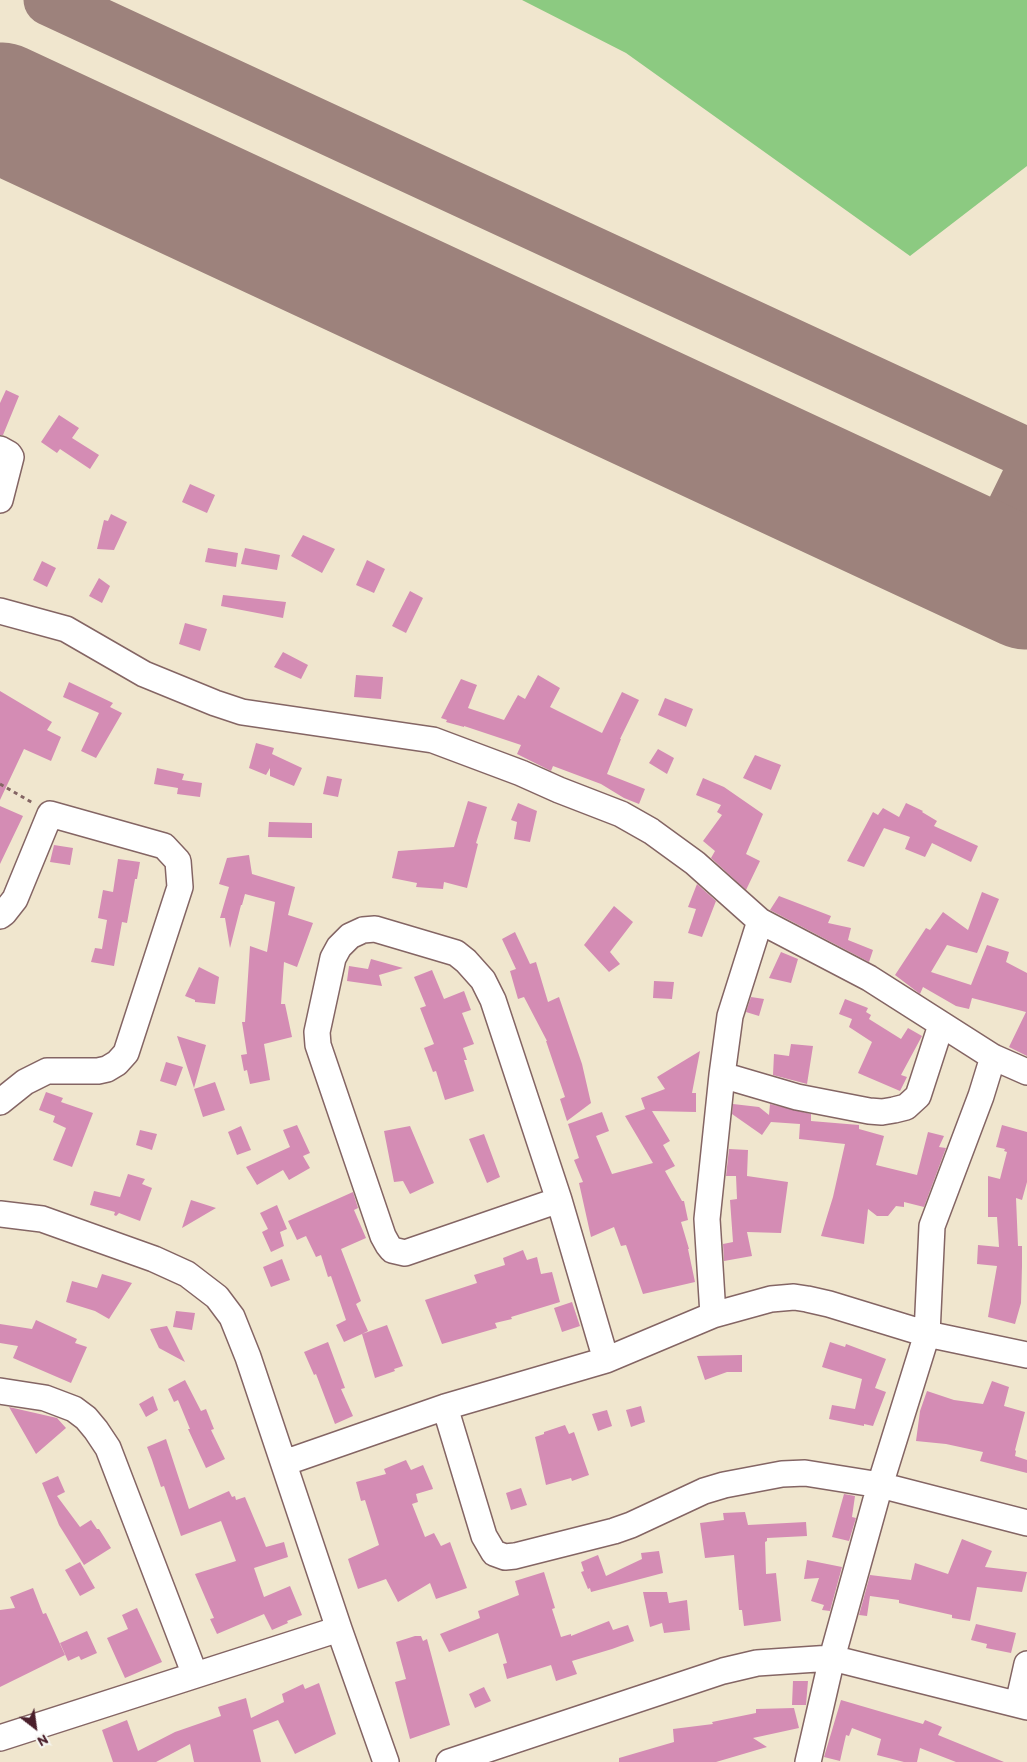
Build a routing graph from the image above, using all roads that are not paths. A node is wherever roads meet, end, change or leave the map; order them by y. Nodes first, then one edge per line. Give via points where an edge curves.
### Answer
1 (0, 449) edge
2 (0, 500) edge
3 (0, 611) edge
4 (0, 916) edge
5 (760, 921) junction
6 (941, 1025) junction
7 (993, 1058) junction
8 (1027, 1072) edge
9 (722, 1075) junction
10 (0, 1102) edge
11 (559, 1200) junction
12 (0, 1214) edge
13 (713, 1315) junction
14 (926, 1334) junction
15 (1027, 1355) edge
16 (606, 1360) junction
17 (0, 1392) edge
18 (445, 1407) junction
19 (284, 1464) junction
20 (880, 1485) junction
21 (1027, 1523) edge
22 (339, 1629) junction
23 (832, 1658) junction
24 (1027, 1664) edge
25 (195, 1674) junction
26 (1022, 1705) edge
27 (0, 1738) edge
28 (386, 1762) edge
29 (449, 1762) edge
30 (808, 1762) edge

1 - 2 street via 11,457
3 - 5 street via 66,630 144,674 215,704 242,712 433,740 521,773 621,814 651,831 695,863
4 - 10 street via 14,899 50,814 164,846 178,861 180,887 126,1053 107,1069 47,1071 25,1082
5 - 6 street via 868,978
5 - 9 street via 730,1016
6 - 7 street
6 - 9 street via 918,1096 906,1107 894,1110 869,1111 797,1097
7 - 8 street
7 - 14 street via 932,1226
9 - 13 street via 707,1219
11 - 11 street via 493,1000 476,971 456,953 375,930 363,930 350,936 333,958 317,1032 318,1045 388,1246 405,1254
11 - 16 street
12 - 19 street via 42,1219 154,1259 187,1274 217,1297 232,1317
13 - 14 street via 771,1299 794,1297 829,1304
13 - 16 street
14 - 15 street
14 - 20 street
16 - 18 street
17 - 25 street via 46,1398 74,1409 86,1418 104,1442
18 - 19 street
18 - 20 street via 484,1536 494,1553 505,1557 614,1531 704,1491 747,1480 805,1473
19 - 22 street
20 - 21 street
20 - 23 street
22 - 25 street
22 - 28 street
23 - 26 street
23 - 29 street via 758,1663 723,1671
23 - 30 street
24 - 26 street
25 - 27 street

